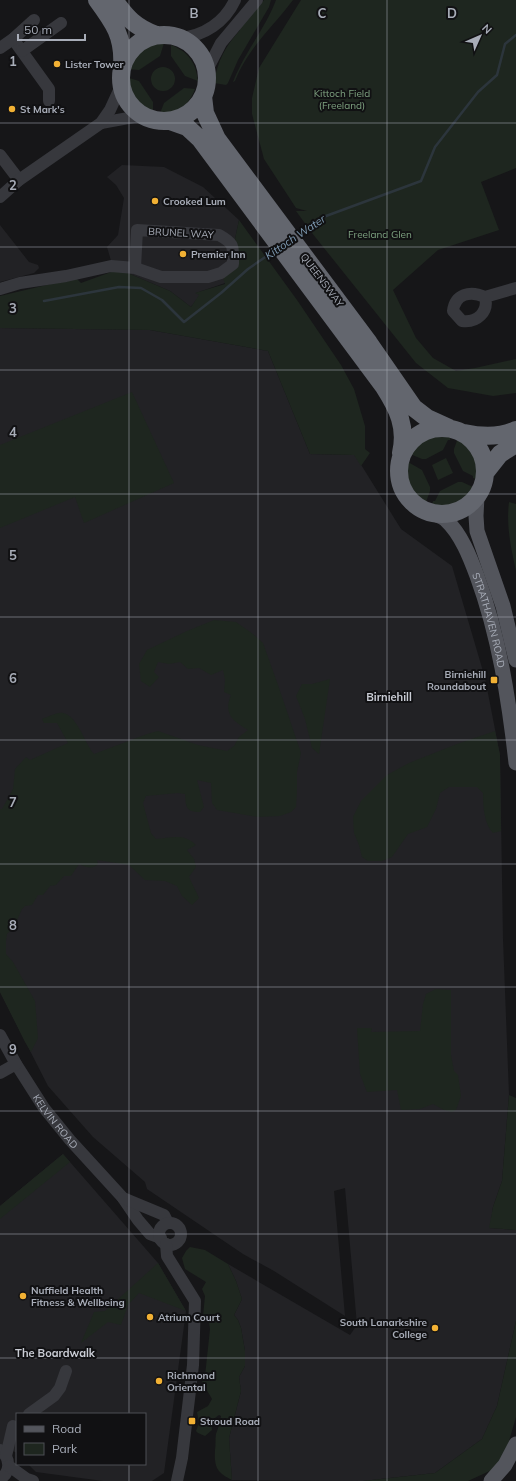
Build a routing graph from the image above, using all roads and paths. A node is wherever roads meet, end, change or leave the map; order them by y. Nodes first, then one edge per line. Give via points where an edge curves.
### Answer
1 (97, 0) edge
2 (114, 0) edge
3 (257, 0) edge
4 (233, 3) edge
5 (34, 20) dead end
6 (61, 23) dead end
7 (156, 35) junction
8 (180, 38) junction
9 (13, 39) junction
10 (0, 48) edge
11 (22, 51) junction
12 (122, 66) junction
13 (206, 72) junction
14 (121, 86) junction
15 (203, 96) junction
16 (50, 101) dead end
17 (145, 117) junction
18 (170, 120) junction
19 (101, 122) junction
20 (0, 155) edge
21 (19, 180) junction
22 (0, 196) edge
23 (265, 215) junction
24 (301, 263) junction
25 (135, 268) junction
26 (516, 288) edge
27 (0, 289) edge
28 (484, 297) dead end
29 (516, 430) edge
30 (456, 431) junction
31 (516, 444) edge
32 (400, 462) junction
33 (485, 473) junction
34 (477, 496) junction
35 (435, 514) junction
36 (516, 660) edge
37 (516, 764) edge
38 (0, 1035) edge
39 (16, 1064) junction
40 (0, 1073) edge
41 (123, 1198) junction
42 (168, 1223) junction
43 (167, 1242) junction
44 (66, 1371) dead end
45 (31, 1413) edge
46 (15, 1425) edge
47 (0, 1438) edge
48 (516, 1444) edge
49 (5, 1458) edge
50 (182, 1458) junction
51 (1, 1480) edge
52 (33, 1481) edge
53 (177, 1481) edge
54 (187, 1481) edge
55 (491, 1481) edge

1 - 12 highway via 117,29 122,48
2 - 7 highway via 135,25
3 - 13 street via 221,43
4 - 8 street via 220,22 212,28
5 - 9 street
6 - 11 street
7 - 8 highway
7 - 12 highway via 137,44 126,56
8 - 13 highway via 196,49
9 - 10 street
9 - 11 street
11 - 16 street via 49,89
12 - 14 highway
13 - 15 highway
14 - 17 highway via 130,104
14 - 19 street via 110,110
15 - 18 highway via 192,111
15 - 23 highway, QUEENSWAY via 205,114 213,133
17 - 18 highway
17 - 19 street
18 - 23 highway, QUEENSWAY via 195,133
19 - 21 street
20 - 21 street
21 - 22 street
23 - 24 highway, QUEENSWAY
24 - 30 highway, QUEENSWAY via 369,343 414,408 427,418
24 - 32 highway, QUEENSWAY via 391,398 400,416 404,440
25 - 25 street, BRUNEL WAY via 137,230 218,235 230,241 233,249 233,264 221,273 208,277 161,277
25 - 27 street, BRUNEL WAY via 111,266
26 - 28 street
29 - 30 highway via 493,436
30 - 32 highway via 434,428 421,432 409,441
30 - 33 highway via 473,441 480,450
31 - 33 highway via 500,454
32 - 35 highway via 402,490 415,505
33 - 34 highway via 483,485
34 - 35 highway via 463,509
34 - 36 main road, STRATHAVEN ROAD via 477,531 503,606
35 - 37 main road, STRATHAVEN ROAD via 446,520 460,538 479,582 500,658 511,716
38 - 39 street, KELVIN ROAD
39 - 40 street
39 - 41 street, KELVIN ROAD via 48,1113
41 - 42 street, KELVIN ROAD via 164,1215
41 - 43 street, KELVIN ROAD via 150,1234
42 - 43 street, KELVIN ROAD via 161,1229
42 - 43 street, KELVIN ROAD via 175,1224 181,1232 180,1238
43 - 50 street, KELVIN ROAD via 176,1254 175,1268 195,1301 193,1365
44 - 45 street via 54,1396
46 - 47 street
46 - 49 street
48 - 55 main road via 505,1465
49 - 51 street via 5,1475
49 - 52 street via 27,1479
50 - 53 street, KELVIN ROAD
50 - 54 street, KELVIN ROAD

